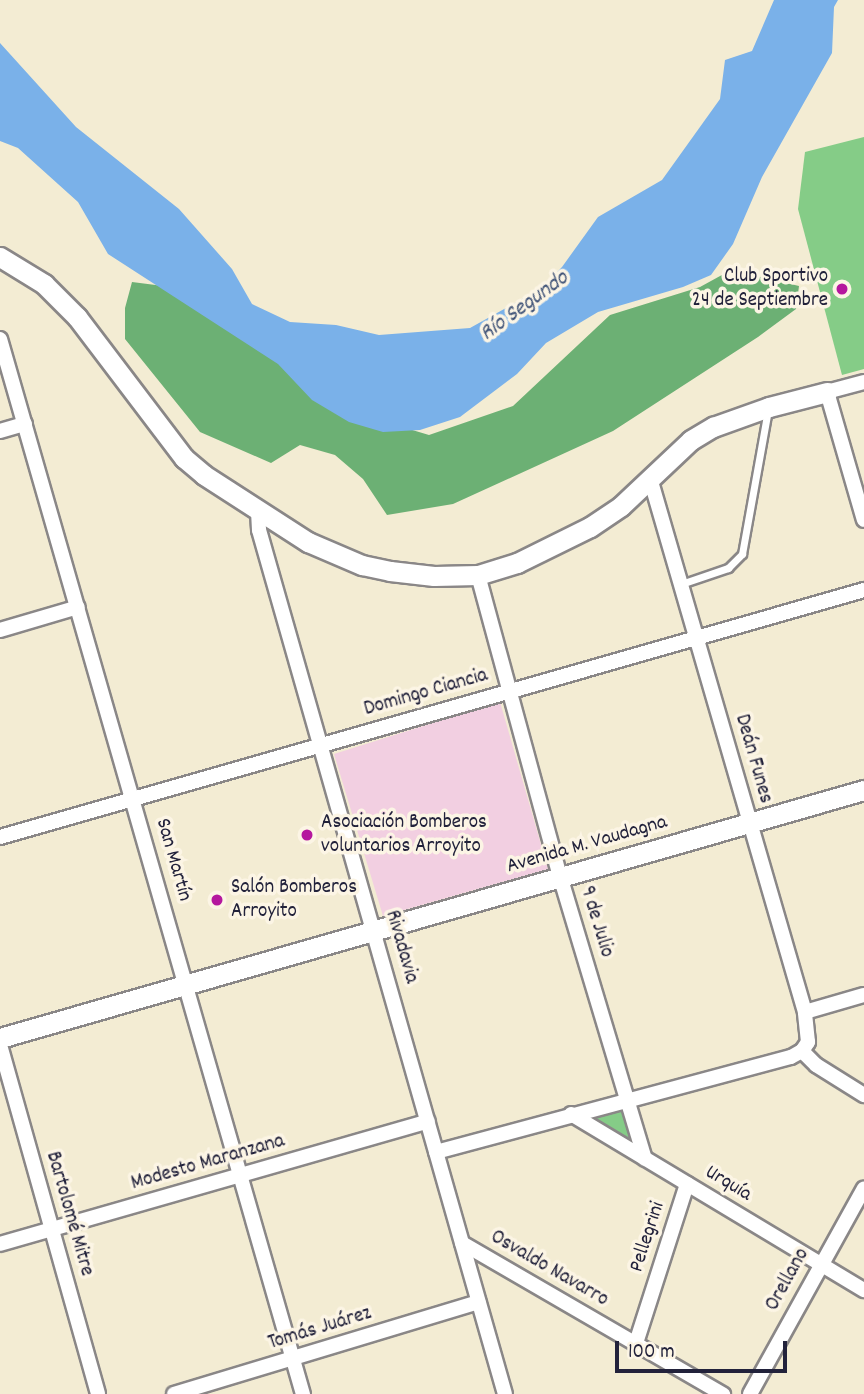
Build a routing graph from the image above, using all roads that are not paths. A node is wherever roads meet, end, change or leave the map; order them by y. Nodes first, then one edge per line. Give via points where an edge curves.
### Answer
1 (0, 257) edge
2 (0, 265) edge
3 (44, 284) junction
4 (0, 339) edge
5 (864, 382) edge
6 (827, 392) junction
7 (769, 407) junction
8 (25, 424) junction
9 (0, 431) edge
10 (650, 478) junction
11 (258, 511) junction
12 (864, 520) edge
13 (478, 575) junction
14 (681, 584) junction
15 (864, 590) edge
16 (78, 607) junction
17 (0, 630) edge
18 (696, 637) junction
19 (510, 691) junction
20 (320, 746) junction
21 (864, 790) edge
22 (133, 799) junction
23 (750, 824) junction
24 (0, 837) edge
25 (560, 876) junction
26 (374, 928) junction
27 (186, 984) junction
28 (864, 996) edge
29 (805, 1012) junction
30 (0, 1038) edge
31 (0, 1045) edge
32 (802, 1051) junction
33 (864, 1094) edge
34 (627, 1099) junction
35 (571, 1114) junction
36 (428, 1121) junction
37 (436, 1152) junction
38 (645, 1159) junction
39 (240, 1175) junction
40 (687, 1184) junction
41 (864, 1188) edge
42 (52, 1230) junction
43 (462, 1243) junction
44 (0, 1244) edge
45 (821, 1264) junction
46 (864, 1290) edge
47 (478, 1302) junction
48 (636, 1343) junction
49 (293, 1361) junction
50 (98, 1394) edge
51 (174, 1394) edge
52 (303, 1394) edge
53 (505, 1394) edge
54 (723, 1394) edge
55 (750, 1394) edge

1 - 3 main road
2 - 3 main road
3 - 11 main road via 77,317 184,458
4 - 8 street, San Martín
5 - 6 street
6 - 7 main road
6 - 12 street
7 - 10 main road via 691,440
7 - 14 lane via 742,554 728,568
8 - 9 street
8 - 16 street, San Martín
10 - 13 main road via 590,527 517,563
10 - 14 street, Deán Funes
11 - 13 main road via 308,542 362,565 434,576
11 - 20 street, Rivadavia via 259,530
13 - 19 street, 9 de Julio
14 - 18 street, Deán Funes
15 - 18 street, Domingo Ciancia
16 - 17 street
16 - 22 street, San Martín
18 - 19 street, Domingo Ciancia
18 - 23 street, Deán Funes
19 - 20 street, Domingo Ciancia
19 - 25 street, 9 de Julio
20 - 22 street, Domingo Ciancia
20 - 26 street, Rivadavia
21 - 23 main road, Avenida M. Vaudagna
22 - 24 street, Domingo Ciancia
22 - 27 street, San Martín
23 - 25 main road, Avenida M. Vaudagna
23 - 29 street, Deán Funes
25 - 26 main road, Avenida M. Vaudagna
25 - 34 street, 9 de Julio
26 - 27 main road, Avenida M. Vaudagna
26 - 36 street, Rivadavia
27 - 30 main road, Avenida M. Vaudagna
27 - 39 street, San Martín
28 - 29 street
29 - 32 street, Deán Funes via 809,1032
31 - 42 street, Bartolomé Mitre
32 - 33 street via 816,1065
32 - 34 street
34 - 35 street
34 - 38 street, 9 de Julio
35 - 37 street
35 - 38 street, Urquía
36 - 37 street, Rivadavia
36 - 39 street, Modesto Maranzana
37 - 43 street, Rivadavia
38 - 40 street, Urquía
39 - 42 street, Modesto Maranzana
39 - 49 street, San Martín
40 - 45 street, Urquía
40 - 48 street, Pellegrini
41 - 45 street, Orellano
42 - 44 street, Modesto Maranzana
42 - 50 street, Bartolomé Mitre
43 - 47 street, Rivadavia
43 - 48 street, Osvaldo Navarro
45 - 46 street, Urquía
45 - 55 street, Orellano
47 - 49 street, Tomás Juárez
47 - 53 street, Rivadavia
48 - 54 street, Osvaldo Navarro
49 - 51 street, Tomás Juárez
49 - 52 street, San Martín

